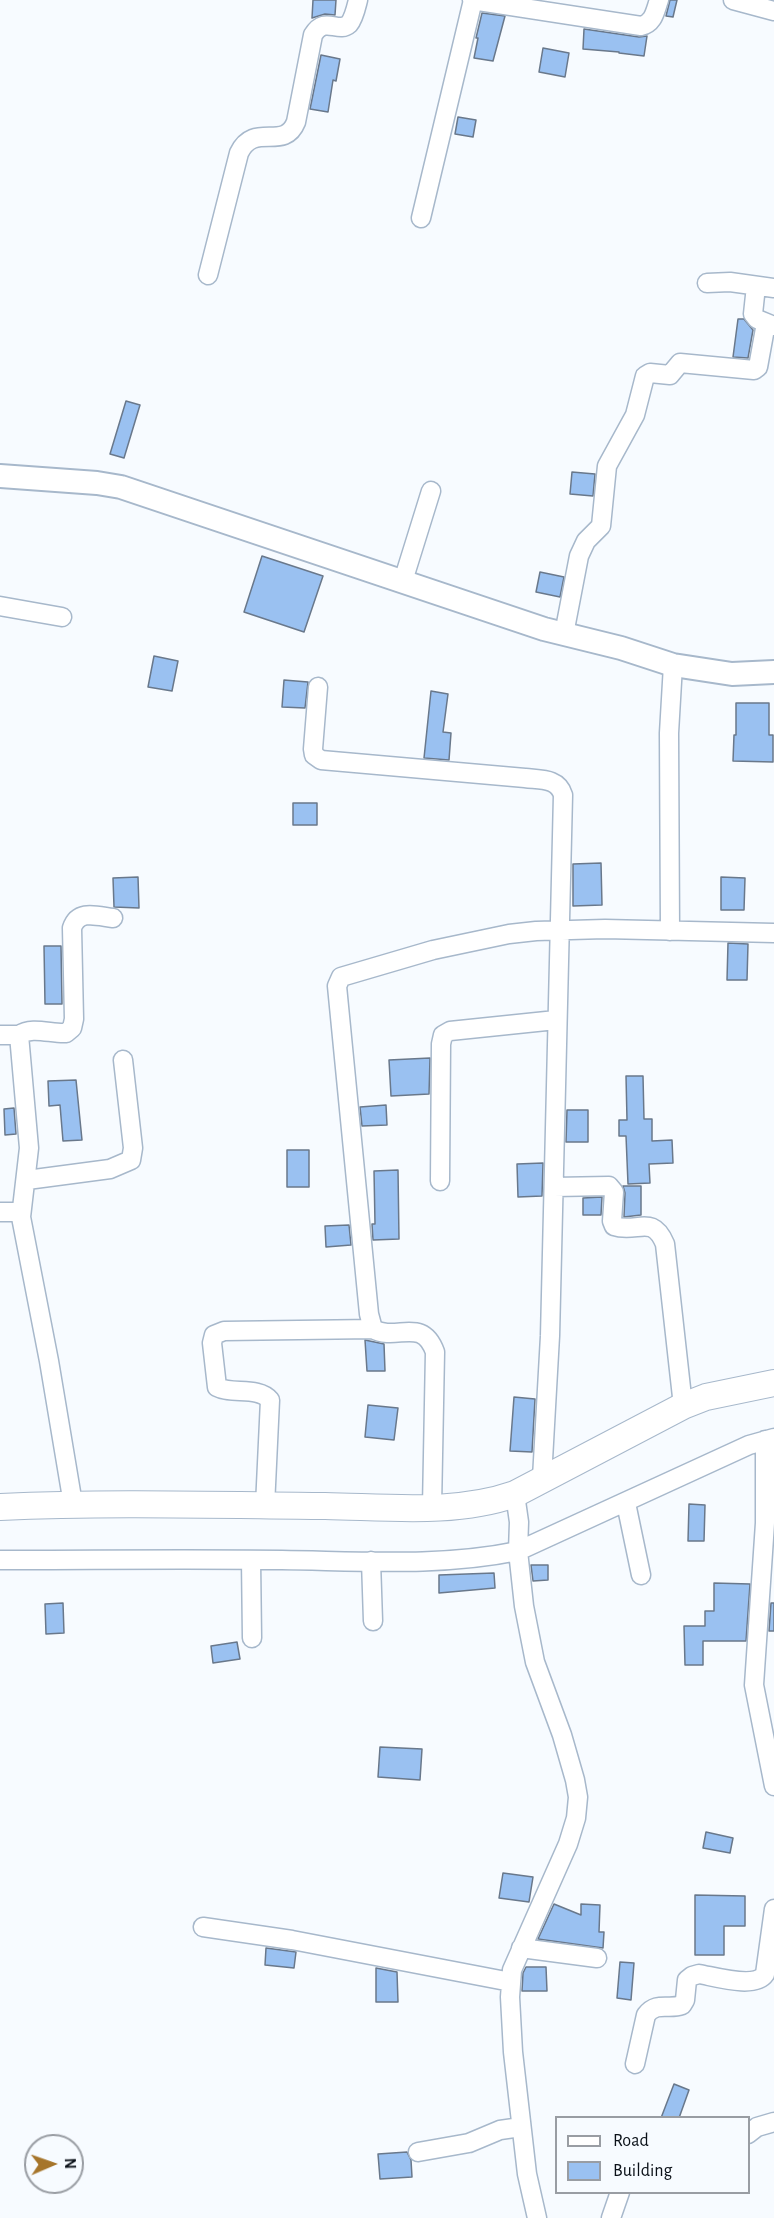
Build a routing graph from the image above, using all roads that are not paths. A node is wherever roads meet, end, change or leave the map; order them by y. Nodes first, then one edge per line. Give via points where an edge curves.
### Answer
1 (358, 0) edge
2 (472, 0) edge
3 (658, 0) edge
4 (745, 2) edge
5 (774, 11) edge
6 (421, 218) dead end
7 (208, 275) dead end
8 (707, 283) dead end
9 (765, 287) edge
10 (770, 325) edge
11 (0, 477) edge
12 (431, 491) dead end
13 (403, 581) junction
14 (0, 606) edge
15 (62, 617) dead end
16 (564, 634) junction
17 (673, 665) junction
18 (774, 672) edge
19 (318, 687) dead end
20 (113, 918) dead end
21 (561, 930) junction
22 (670, 931) junction
23 (774, 933) edge
24 (556, 1020) junction
25 (0, 1035) edge
26 (19, 1035) junction
27 (123, 1060) dead end
28 (27, 1180) junction
29 (440, 1181) dead end
30 (554, 1187) junction
31 (0, 1212) edge
32 (21, 1216) junction
33 (373, 1329) junction
34 (774, 1383) edge
35 (683, 1406) junction
36 (769, 1439) edge
37 (542, 1478) junction
38 (515, 1494) junction
39 (626, 1503) junction
40 (73, 1504) junction
41 (265, 1506) junction
42 (0, 1507) edge
43 (432, 1507) junction
44 (519, 1546) junction
45 (0, 1560) edge
46 (251, 1560) junction
47 (372, 1561) junction
48 (641, 1575) dead end
49 (373, 1621) dead end
50 (252, 1638) dead end
51 (774, 1786) edge
52 (774, 1909) edge
53 (203, 1927) dead end
54 (521, 1948) junction
55 (597, 1958) dead end
56 (512, 1982) junction
57 (635, 2064) dead end
58 (774, 2121) edge
59 (521, 2127) junction
60 (750, 2132) edge
61 (418, 2152) dead end
62 (620, 2194) edge
63 (537, 2218) edge
64 (611, 2218) edge

1 - 7 street via 348,24 324,25 313,35 293,130 285,136 253,137 243,144
2 - 3 street via 641,26 652,20
2 - 6 street
4 - 5 street
8 - 9 street
9 - 10 street via 753,314
10 - 16 street via 754,370 680,363 670,375 645,376 635,415 607,466 601,526 586,541 579,556
11 - 13 street via 121,487
12 - 13 street
13 - 16 street
14 - 15 street
16 - 17 street
17 - 18 street via 732,674
17 - 22 street via 669,733
19 - 21 street via 313,749 321,760 525,778 555,782 561,787
20 - 26 street via 80,916 72,928 72,1028 66,1033 32,1030
21 - 22 street
21 - 24 street
21 - 33 street via 509,934 433,950 338,979
22 - 23 street
24 - 29 street via 450,1031 443,1035
24 - 30 street
25 - 26 street
26 - 28 street via 29,1148
27 - 28 street via 131,1160 110,1169
28 - 32 street
30 - 35 street via 609,1186 614,1192 614,1226 649,1226 661,1234
30 - 37 street
31 - 32 street via 17,1212
32 - 40 street
33 - 41 street via 224,1331 214,1335 217,1387 266,1395 270,1400
33 - 43 street via 418,1332 432,1342
34 - 35 main road via 714,1395
35 - 37 main road
36 - 39 street
36 - 51 street via 754,1685
37 - 38 main road
38 - 43 main road via 496,1501
38 - 44 street
39 - 44 street
39 - 48 street
40 - 41 main road
40 - 42 main road
41 - 43 main road
44 - 47 street via 482,1559
44 - 54 street via 524,1606 536,1662 562,1735 578,1797 568,1844
45 - 46 street
46 - 47 street
46 - 50 street
47 - 49 street
52 - 57 street via 762,1978 748,1982 692,1976 687,1980 682,2006 658,2006 646,2015
53 - 56 street
54 - 55 street
54 - 56 street via 512,1970
56 - 59 street via 513,2052
58 - 60 street
59 - 61 street via 500,2130 469,2143
59 - 63 street
62 - 64 street

